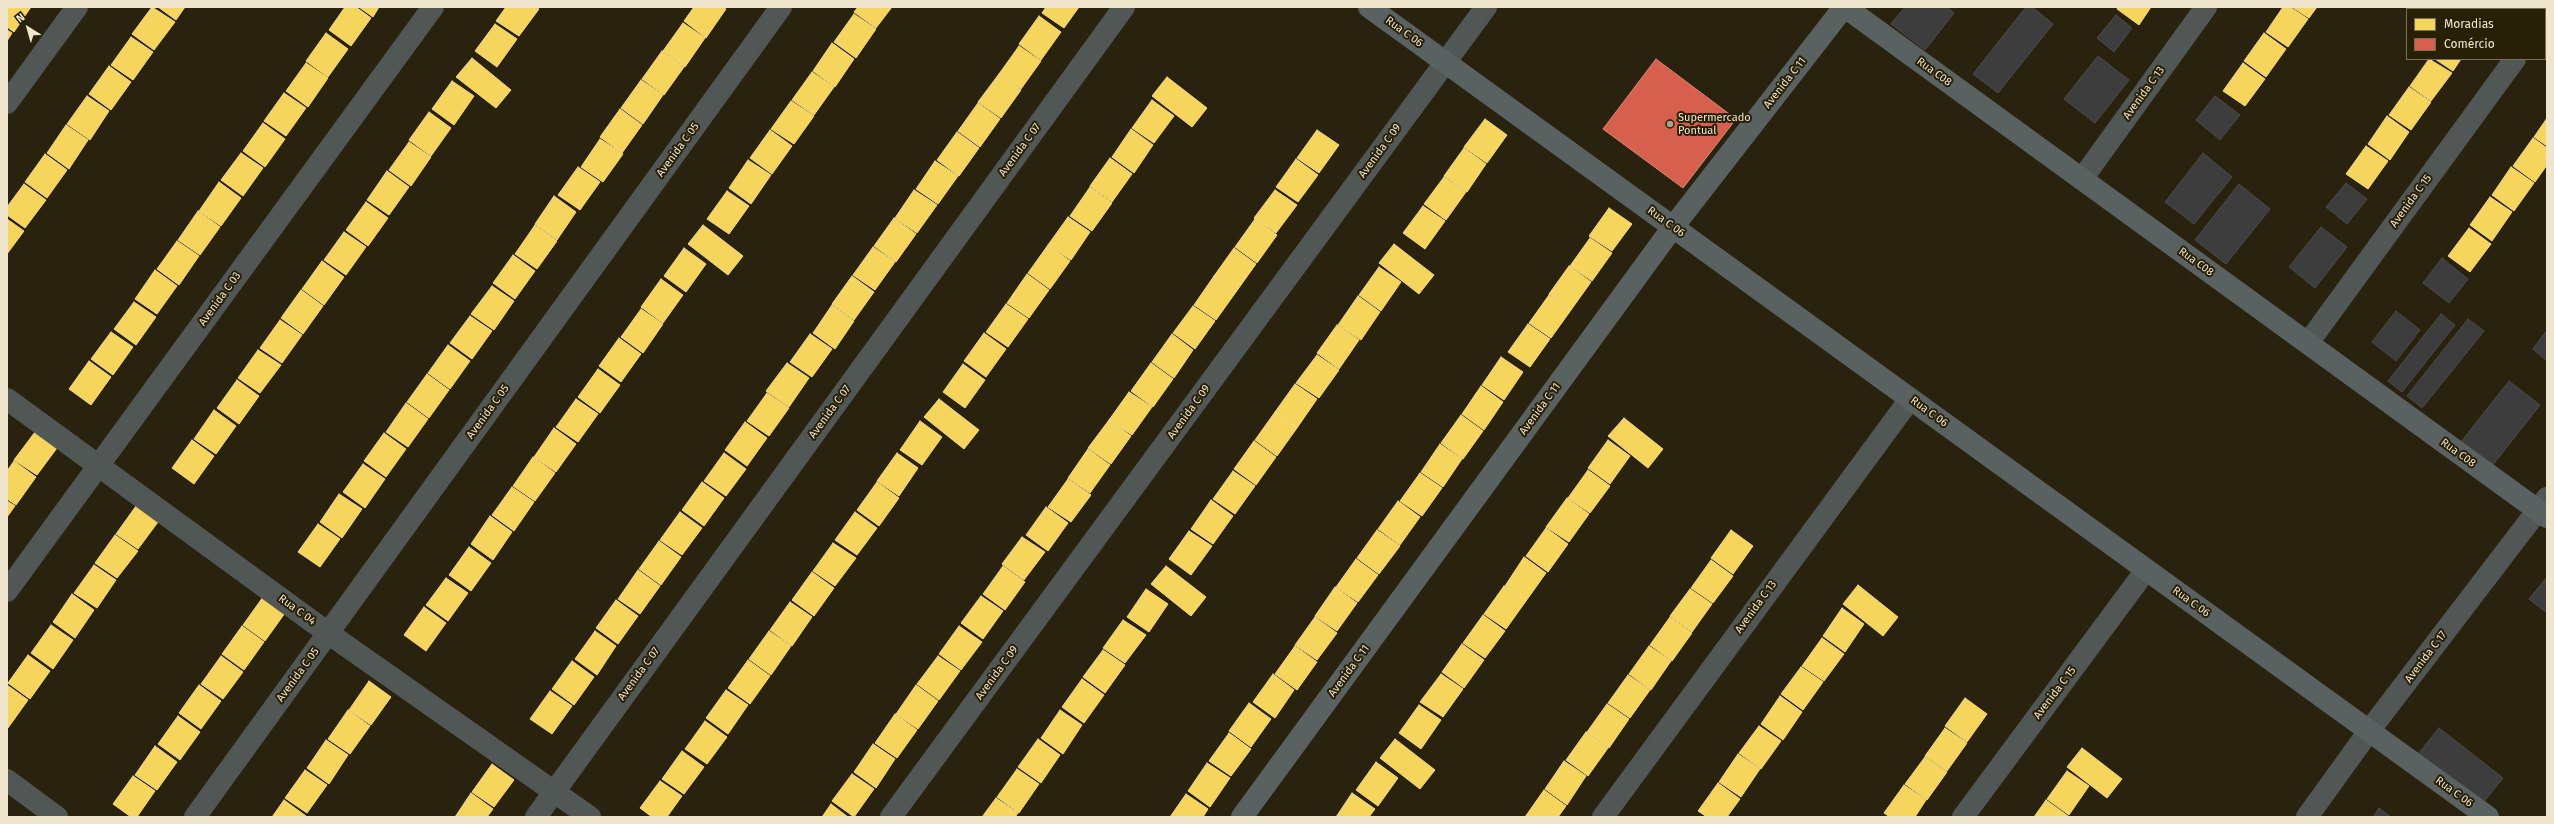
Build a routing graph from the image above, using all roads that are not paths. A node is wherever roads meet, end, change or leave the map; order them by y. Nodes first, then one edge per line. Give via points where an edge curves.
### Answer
1 (77, 7) edge
2 (433, 7) edge
3 (781, 7) edge
4 (1124, 7) edge
5 (1369, 7) edge
6 (1486, 7) edge
7 (1845, 7) edge
8 (2206, 7) edge
9 (2514, 60) edge
10 (1445, 62) junction
11 (7, 103) edge
12 (2082, 179) junction
13 (1672, 227) junction
14 (2308, 344) junction
15 (7, 399) edge
16 (1910, 399) junction
17 (98, 466) junction
18 (2544, 509) edge
19 (2146, 570) junction
20 (7, 591) edge
21 (328, 633) junction
22 (2369, 731) junction
23 (7, 780) edge
24 (554, 791) junction
25 (57, 817) edge
26 (195, 817) edge
27 (536, 817) edge
28 (590, 817) edge
29 (891, 817) edge
30 (1242, 817) edge
31 (1603, 817) edge
32 (1963, 817) edge
33 (2307, 817) edge
34 (2488, 817) edge

1 - 11 street
2 - 17 street, Avenida C 03
3 - 21 street, Avenida C 05
4 - 24 street, Avenida C 07
5 - 10 street, Rua C 06
6 - 10 street, Avenida C 09
7 - 12 street, Rua C08
7 - 13 street, Avenida C 11
8 - 12 street, Avenida C 13
9 - 14 street, Avenida C 15
10 - 13 street, Rua C 06
10 - 29 street, Avenida C 09
12 - 14 street, Rua C08
13 - 16 street, Rua C 06
13 - 30 street, Avenida C 11
14 - 18 street, Rua C08
15 - 17 street, Rua C 04
16 - 19 street, Rua C 06
16 - 31 street, Avenida C 13
17 - 20 street, Avenida C 03
17 - 21 street, Rua C 04
18 - 22 street, Avenida C 17
19 - 22 street, Rua C 06
19 - 32 street, Avenida C 15
21 - 24 street, Rua C 04
21 - 26 street, Avenida C 05
22 - 33 street, Avenida C 17
22 - 34 street, Rua C 06
23 - 25 street
24 - 27 street, Avenida C 07
24 - 28 street, Rua C 04

